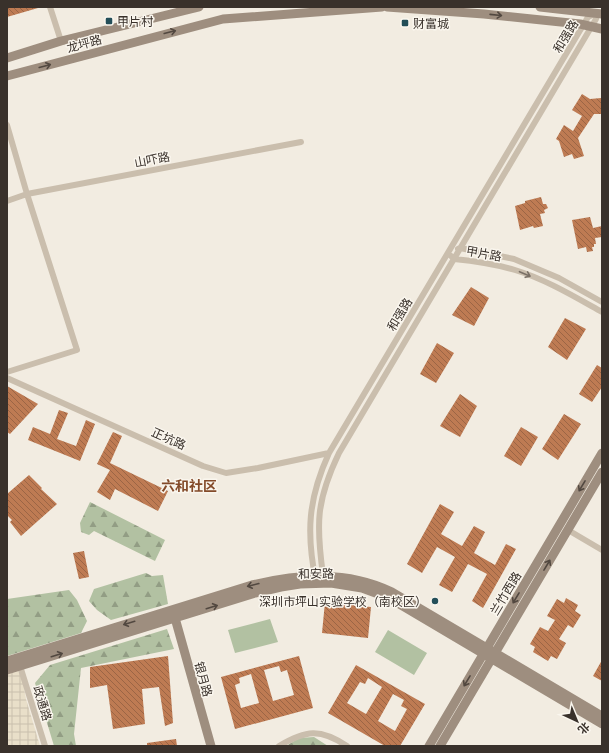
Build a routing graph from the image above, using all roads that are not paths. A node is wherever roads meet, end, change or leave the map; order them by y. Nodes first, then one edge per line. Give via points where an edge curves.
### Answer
1 (50, 7) edge
2 (199, 7) edge
3 (382, 7) edge
4 (387, 7) edge
5 (540, 7) edge
6 (599, 14) edge
7 (588, 26) junction
8 (602, 29) edge
9 (61, 41) junction
10 (7, 58) edge
11 (7, 76) edge
12 (7, 125) edge
13 (301, 142) dead end
14 (27, 194) junction
15 (7, 201) edge
16 (460, 248) junction
17 (448, 253) junction
18 (454, 259) junction
19 (602, 302) edge
20 (602, 312) edge
21 (7, 372) edge
22 (7, 378) edge
23 (329, 453) junction
24 (602, 453) edge
25 (602, 472) edge
26 (568, 530) junction
27 (602, 550) edge
28 (318, 578) junction
29 (292, 581) junction
30 (175, 618) junction
31 (485, 651) junction
32 (493, 656) junction
33 (7, 661) edge
34 (20, 666) junction
35 (7, 670) edge
36 (602, 716) edge
37 (602, 724) edge
38 (45, 746) edge
39 (211, 746) edge
40 (279, 746) edge
41 (347, 746) edge
42 (428, 746) edge
43 (440, 746) edge

1 - 9 street
2 - 9 street, 龙坪路
11 -> 3 street, 龙坪路 via 223,19
4 -> 7 street via 484,14
5 - 6 street
6 - 7 street, 和强路
7 - 8 street
7 - 16 street, 和强路
7 - 17 street, 和强路
9 - 10 street, 龙坪路
12 - 14 street
13 - 14 street, 山吓路
14 - 15 street, 山吓路
14 - 21 street via 77,350
16 - 17 street, 甲片路
16 - 18 street, 和强路
16 - 19 street, 甲片路 via 514,259 558,278
17 - 18 street, 甲片路
17 - 23 street, 和强路
18 -> 20 street, 甲片路 via 516,270 564,291
18 - 28 street, 和强路 via 330,472 318,522
22 - 23 street, 正坑路 via 203,466 226,473
23 - 28 street, 和强路 via 317,482 310,516 310,547
24 -> 31 street, 兰竹西路
25 - 26 street, 兰竹西路
26 - 27 street
32 -> 26 street, 兰竹西路
28 - 29 street, 和安路
28 - 31 street, 和安路 via 348,578 384,588
30 -> 29 street, 和安路
29 -> 33 street, 和安路 via 252,585 223,593
34 -> 30 street, 和安路
30 - 39 street, 银月路
31 - 32 street, 和安路
31 -> 42 street, 兰竹西路
32 - 36 street, 和安路
32 - 37 street, 和安路
32 - 43 street, 兰竹西路
34 - 35 street, 和安路
34 - 38 street, 政通路
40 - 41 street via 307,733 323,734

